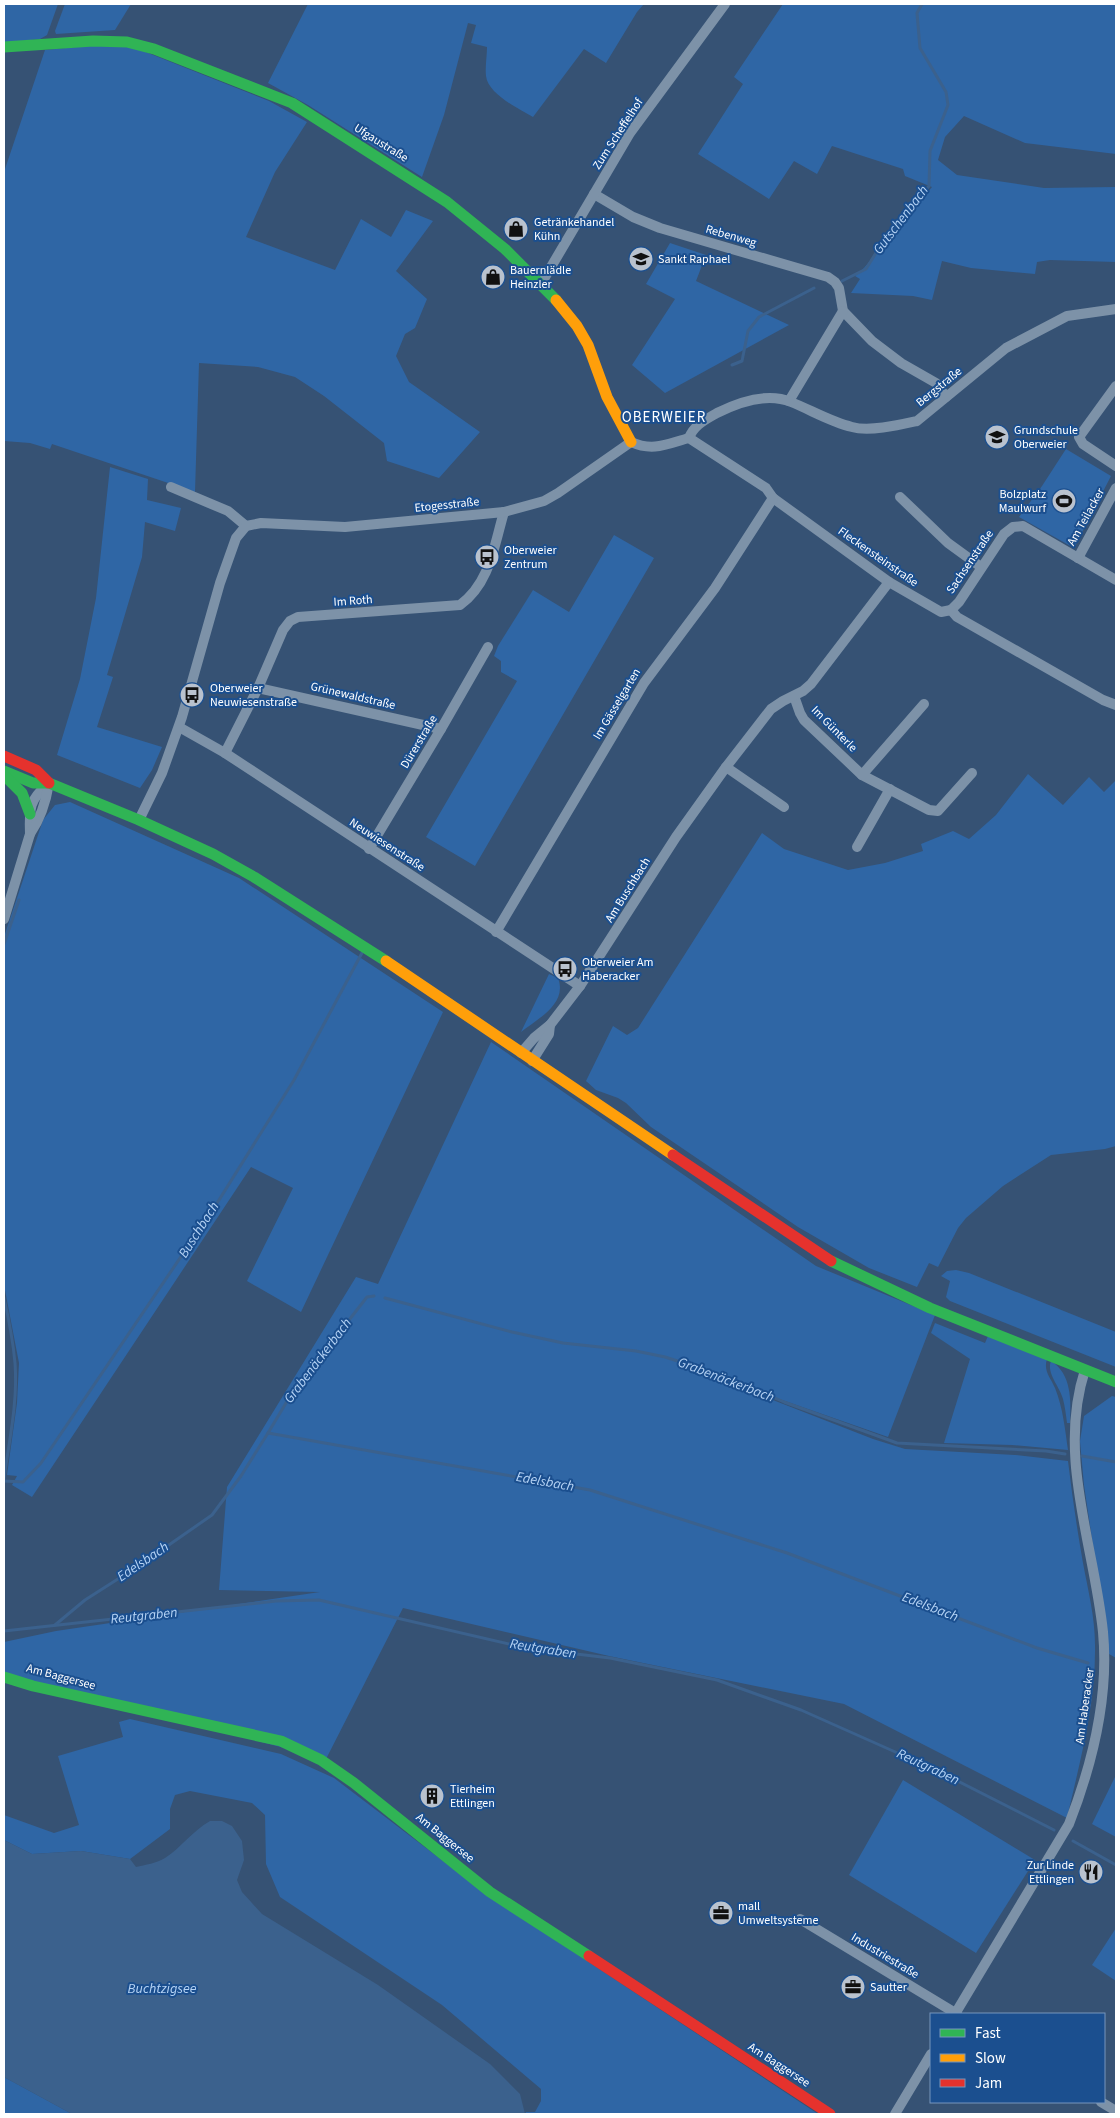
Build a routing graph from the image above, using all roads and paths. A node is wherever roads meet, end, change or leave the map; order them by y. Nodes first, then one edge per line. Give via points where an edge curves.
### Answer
1 (725, 4) edge
2 (4, 47) edge
3 (594, 194) junction
4 (541, 284) junction
5 (1116, 308) edge
6 (843, 311) junction
7 (1116, 386) edge
8 (946, 397) junction
9 (789, 401) junction
10 (689, 438) junction
11 (631, 442) junction
12 (1116, 466) edge
13 (172, 487) dead end
14 (1116, 488) edge
15 (900, 497) dead end
16 (773, 498) junction
17 (504, 512) junction
18 (246, 526) junction
19 (1078, 558) junction
20 (981, 568) junction
21 (1116, 580) edge
22 (889, 582) junction
23 (951, 610) junction
24 (488, 647) dead end
25 (258, 688) junction
26 (794, 696) junction
27 (924, 704) dead end
28 (1116, 705) edge
29 (179, 727) junction
30 (442, 729) junction
31 (225, 753) junction
32 (4, 756) edge
33 (726, 767) junction
34 (4, 771) edge
35 (972, 773) dead end
36 (4, 775) edge
37 (862, 775) junction
38 (49, 783) junction
39 (890, 789) junction
40 (784, 807) dead end
41 (30, 814) junction
42 (139, 820) junction
43 (30, 834) junction
44 (856, 847) dead end
45 (369, 849) junction
46 (4, 919) edge
47 (496, 932) junction
48 (580, 986) junction
49 (550, 1025) junction
50 (521, 1053) junction
51 (532, 1061) junction
52 (1086, 1370) junction
53 (1116, 1382) edge
54 (4, 1677) edge
55 (800, 1919) dead end
56 (954, 2013) edge
57 (957, 2013) edge
58 (930, 2056) edge
59 (1104, 2103) edge
60 (1116, 2111) edge
61 (830, 2114) edge
62 (895, 2114) edge

1 - 3 street, Zum Scheffelhof via 630,133
2 - 4 street, Ufgaustraße via 127,42 154,49 292,103 454,208
3 - 4 street, Zum Scheffelhof
3 - 6 street, Rebenweg via 632,218 660,228 828,277 839,288
4 - 11 street, Ufgaustraße via 588,345 609,404
5 - 8 street, Bergstraße via 1067,316 1046,326 1006,348
6 - 8 street via 872,341 936,383
6 - 9 street
7 - 12 street via 1078,437 1083,444
8 - 9 street, Bergstraße via 917,420 865,428 853,428
9 - 10 street, Bergstraße via 746,400 707,418 693,429
10 - 11 street via 654,448
10 - 16 street, Fleckensteinstraße via 766,488
11 - 17 street, Etogesstraße via 558,493
13 - 18 street via 228,511
14 - 19 street, Am Teilacker
15 - 20 street via 948,543
16 - 22 street, Fleckensteinstraße
16 - 47 street, Im Gässelgarten via 714,588 644,683
17 - 18 street, Etogesstraße via 345,528 261,523
17 - 25 street, Im Roth via 486,575 470,598 460,605 290,621
18 - 29 street via 236,538 226,565
19 - 20 street, Sachsenstraße via 1022,526 1013,527 1004,534
19 - 21 street, Sachsenstraße
20 - 23 street, Sachsenstraße
22 - 23 street, Fleckensteinstraße via 941,612
22 - 26 street, Am Buschbach via 811,684
23 - 28 street, Fleckensteinstraße via 957,617 1011,649
24 - 30 street, Dürerstraße
25 - 30 street, Grünewaldstraße
25 - 31 street, Im Roth
26 - 33 street, Am Buschbach via 771,709
26 - 37 street, Im Günterle via 804,720
27 - 37 street
29 - 31 street, Neuwiesenstraße
29 - 42 street via 162,773
30 - 45 street, Dürerstraße
31 - 45 street, Neuwiesenstraße
32 - 38 street via 36,770
33 - 40 street
33 - 48 street, Am Buschbach via 676,837
34 - 38 street via 33,783
35 - 39 street, Im Günterle via 938,811 929,810
36 - 41 street via 22,793
37 - 39 street, Im Günterle
38 - 41 street via 36,794
38 - 42 street
38 - 43 street via 45,804
39 - 44 street
41 - 43 street
42 - 50 street via 254,877 373,952
43 - 46 street
45 - 47 street, Neuwiesenstraße
47 - 48 street, Neuwiesenstraße
48 - 49 street, Am Buschbach
49 - 50 street, Am Buschbach
49 - 51 street, Am Buschbach via 549,1034
50 - 51 street
51 - 52 street via 822,1256 917,1302
52 - 53 street
52 - 57 street, Am Haberacker via 1076,1405 1074,1440 1082,1511 1103,1631 1103,1686 1095,1734 1069,1824
54 - 61 street, Am Baggersee via 281,1741 321,1760 490,1892
55 - 56 street, Industriestraße
58 - 62 street
59 - 60 street

